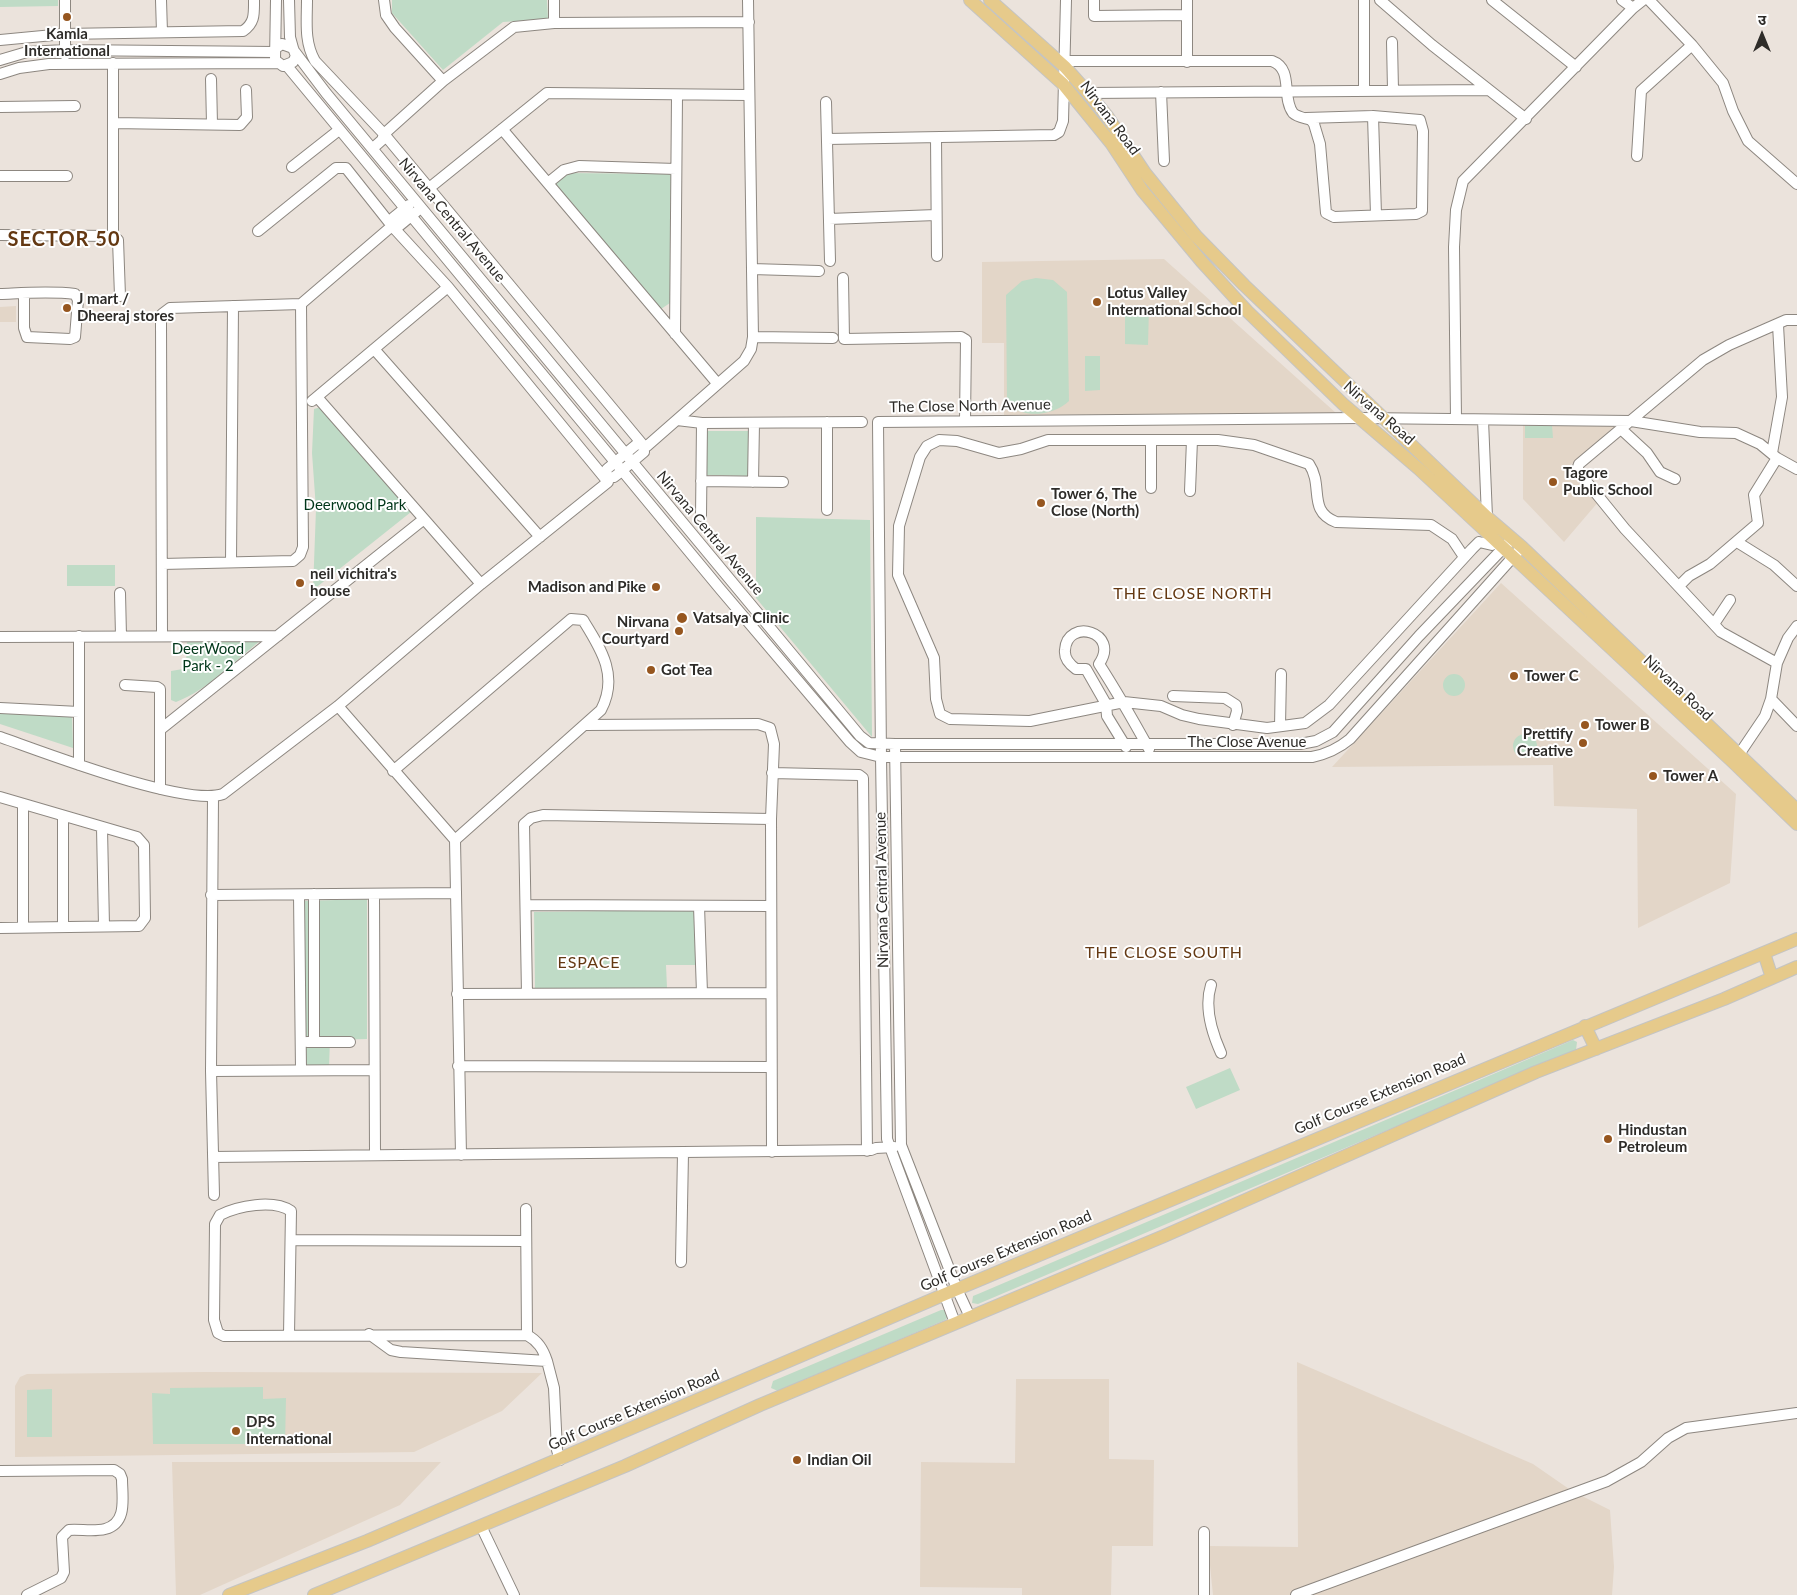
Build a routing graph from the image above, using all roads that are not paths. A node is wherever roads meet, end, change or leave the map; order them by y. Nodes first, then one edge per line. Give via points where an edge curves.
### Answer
1 (65, 0) edge
2 (161, 0) edge
3 (254, 0) edge
4 (276, 0) edge
5 (289, 0) edge
6 (307, 0) edge
7 (384, 0) edge
8 (554, 0) edge
9 (748, 0) edge
10 (970, 0) edge
11 (990, 0) edge
12 (1066, 0) edge
13 (1094, 0) edge
14 (1187, 0) edge
15 (1364, 0) edge
16 (1380, 0) edge
17 (1492, 0) edge
18 (1622, 0) edge
19 (1644, 0) edge
20 (1649, 0) edge
21 (1633, 8) junction
22 (1186, 15) junction
23 (749, 22) junction
24 (554, 23) junction
25 (162, 32) junction
26 (64, 34) junction
27 (75, 34) junction
28 (0, 40) edge
29 (1392, 42) dead end
30 (1692, 45) junction
31 (65, 50) junction
32 (76, 50) junction
33 (275, 50) junction
34 (294, 50) junction
35 (0, 60) edge
36 (1187, 62) junction
37 (113, 63) junction
38 (65, 64) junction
39 (1065, 64) junction
40 (282, 65) junction
41 (1576, 67) junction
42 (0, 74) edge
43 (211, 80) dead end
44 (443, 81) junction
45 (1064, 84) junction
46 (246, 90) dead end
47 (1364, 90) junction
48 (1394, 90) junction
49 (1488, 90) junction
50 (1286, 91) junction
51 (1088, 92) junction
52 (1161, 92) junction
53 (748, 95) junction
54 (677, 96) junction
55 (826, 102) dead end
56 (0, 106) edge
57 (75, 106) dead end
58 (1373, 116) junction
59 (1306, 118) junction
60 (1526, 118) junction
61 (113, 122) junction
62 (212, 124) junction
63 (502, 129) junction
64 (339, 130) junction
65 (384, 134) junction
66 (936, 138) junction
67 (366, 139) junction
68 (827, 139) junction
69 (373, 148) junction
70 (1637, 156) dead end
71 (1164, 161) dead end
72 (292, 167) dead end
73 (676, 169) junction
74 (0, 176) edge
75 (67, 176) dead end
76 (548, 183) junction
77 (1797, 184) edge
78 (428, 189) junction
79 (419, 203) junction
80 (408, 212) junction
81 (936, 216) junction
82 (1376, 216) junction
83 (829, 219) junction
84 (392, 226) junction
85 (258, 231) dead end
86 (0, 235) edge
87 (113, 236) junction
88 (937, 256) dead end
89 (830, 261) dead end
90 (752, 270) junction
91 (819, 270) dead end
92 (843, 278) dead end
93 (448, 287) junction
94 (24, 293) junction
95 (0, 294) edge
96 (120, 296) dead end
97 (301, 304) junction
98 (234, 306) junction
99 (1797, 320) edge
100 (1778, 325) junction
101 (675, 334) junction
102 (753, 337) junction
103 (833, 338) dead end
104 (374, 349) junction
105 (717, 383) junction
106 (317, 397) junction
107 (304, 407) junction
108 (1361, 418) junction
109 (1384, 419) junction
110 (677, 420) junction
111 (1456, 420) junction
112 (1483, 420) junction
113 (827, 422) junction
114 (862, 422) dead end
115 (965, 422) junction
116 (1631, 422) junction
117 (702, 423) junction
118 (754, 423) junction
119 (1621, 429) junction
120 (1151, 440) junction
121 (1192, 440) junction
122 (643, 445) junction
123 (1774, 456) junction
124 (629, 458) junction
125 (619, 466) junction
126 (1797, 468) edge
127 (605, 478) junction
128 (1675, 479) dead end
129 (702, 481) junction
130 (753, 482) junction
131 (783, 482) dead end
132 (1151, 488) dead end
133 (1190, 491) dead end
134 (828, 510) dead end
135 (701, 516) dead end
136 (1488, 517) junction
137 (424, 519) junction
138 (540, 537) junction
139 (1513, 538) junction
140 (1737, 542) junction
141 (1500, 544) junction
142 (1522, 547) junction
143 (1464, 557) junction
144 (1513, 557) junction
145 (231, 562) junction
146 (162, 564) junction
147 (481, 584) junction
148 (1680, 585) junction
149 (1797, 586) edge
150 (120, 593) dead end
151 (1730, 600) dead end
152 (1714, 624) junction
153 (1797, 626) edge
154 (79, 636) junction
155 (120, 636) junction
156 (162, 636) junction
157 (278, 636) junction
158 (0, 637) edge
159 (1777, 663) junction
160 (1281, 674) dead end
161 (125, 685) dead end
162 (1173, 696) dead end
163 (1771, 699) junction
164 (1124, 702) junction
165 (1106, 704) junction
166 (338, 706) junction
167 (0, 708) edge
168 (79, 712) junction
169 (585, 725) junction
170 (1233, 725) junction
171 (1280, 726) junction
172 (1797, 726) edge
173 (161, 729) junction
174 (0, 737) edge
175 (1316, 741) junction
176 (881, 744) junction
177 (895, 744) junction
178 (1124, 744) junction
179 (1146, 744) junction
180 (1225, 744) junction
181 (1271, 744) junction
182 (1323, 755) junction
183 (881, 757) junction
184 (1130, 757) junction
185 (1153, 757) junction
186 (1225, 757) junction
187 (1271, 757) junction
188 (895, 758) junction
189 (1737, 758) junction
190 (79, 764) junction
191 (393, 771) junction
192 (772, 773) junction
193 (160, 789) junction
194 (0, 797) edge
195 (213, 797) junction
196 (22, 804) junction
197 (1797, 810) edge
198 (63, 816) junction
199 (771, 819) junction
200 (1797, 824) edge
201 (102, 828) junction
202 (455, 840) junction
203 (456, 893) junction
204 (314, 894) junction
205 (374, 894) junction
206 (211, 895) junction
207 (299, 895) junction
208 (527, 905) junction
209 (699, 906) junction
210 (771, 906) junction
211 (104, 926) junction
212 (64, 927) junction
213 (0, 928) edge
214 (23, 928) junction
215 (1797, 939) edge
216 (1764, 953) junction
217 (1797, 967) edge
218 (1772, 978) junction
219 (1211, 985) dead end
220 (702, 993) junction
221 (771, 993) junction
222 (457, 994) junction
223 (527, 994) junction
224 (1585, 1026) junction
225 (301, 1042) junction
226 (314, 1042) junction
227 (350, 1042) dead end
228 (1596, 1049) junction
229 (1221, 1053) dead end
230 (458, 1066) junction
231 (771, 1067) junction
232 (301, 1070) junction
233 (374, 1070) junction
234 (211, 1071) junction
235 (869, 1150) junction
236 (890, 1151) junction
237 (772, 1152) junction
238 (904, 1152) junction
239 (683, 1153) junction
240 (460, 1155) junction
241 (374, 1156) junction
242 (213, 1157) junction
243 (214, 1195) dead end
244 (526, 1209) dead end
245 (291, 1240) junction
246 (526, 1241) junction
247 (681, 1262) dead end
248 (957, 1289) junction
249 (943, 1295) junction
250 (970, 1317) junction
251 (955, 1323) junction
252 (369, 1334) junction
253 (527, 1334) junction
254 (289, 1335) junction
255 (547, 1361) junction
256 (1797, 1413) edge
257 (560, 1460) junction
258 (0, 1471) edge
259 (481, 1526) junction
260 (1204, 1532) dead end
261 (28, 1595) edge
262 (229, 1595) edge
263 (314, 1595) edge
264 (514, 1595) edge
265 (1204, 1595) edge
266 (1296, 1595) edge

1 - 26 street
2 - 25 street
3 - 25 street via 251,25 243,31
4 - 33 street
5 - 34 street via 290,37
6 - 65 street via 309,50
7 - 44 street via 386,15 395,28
8 - 24 street
9 - 23 street
10 - 45 main road, Nirvana Road
11 - 39 main road, Nirvana Road
12 - 39 street
13 - 22 street via 1094,16
14 - 22 street
15 - 47 street
16 - 49 street
17 - 41 street
18 - 21 street
19 - 21 street
20 - 30 street
21 - 41 street
22 - 36 street
23 - 24 street
23 - 53 street
24 - 44 street via 514,27
25 - 27 street
26 - 27 street
26 - 28 street
26 - 31 street
27 - 32 street
29 - 48 street
30 - 70 street via 1641,91
30 - 77 street via 1723,83 1748,141
31 - 32 street
31 - 35 street via 27,52
31 - 38 street
32 - 33 street
33 - 34 street via 282,44
33 - 40 street via 275,60
34 - 40 street via 295,59
34 - 67 street, Nirvana Central Avenue
36 - 39 street
36 - 50 street via 1272,61 1282,66
37 - 38 street
37 - 40 street
37 - 61 street
38 - 42 street via 29,66
39 - 45 street
39 - 51 main road, Nirvana Road
40 - 64 street, Nirvana Central Avenue
41 - 60 street
43 - 62 street
44 - 65 street
45 - 66 street via 1062,127 1054,135
45 - 108 main road, Nirvana Road via 1111,143 1142,190 1202,262 1247,311
46 - 62 street via 244,122 240,125
47 - 48 street
47 - 50 street
48 - 49 street
49 - 60 street
50 - 52 street
50 - 59 street via 1292,111
51 - 52 street
51 - 109 main road, Nirvana Road via 1145,173 1196,236
52 - 71 street
53 - 54 street
53 - 90 street
54 - 63 street via 547,94
54 - 73 street
55 - 68 street
56 - 57 street
58 - 59 street
58 - 82 street
58 - 82 street via 1415,118 1420,120 1423,131 1422,211
59 - 82 street via 1314,124 1320,144 1326,213 1334,217
60 - 111 street via 1470,172 1459,193 1454,247
61 - 62 street
61 - 87 street
63 - 76 street
63 - 78 street
64 - 72 street
64 - 80 street, Nirvana Central Avenue
65 - 67 street via 376,132
65 - 69 street
65 - 78 street
66 - 68 street
66 - 81 street
67 - 69 street, Nirvana Central Avenue
68 - 83 street
69 - 79 street, Nirvana Central Avenue
73 - 76 street via 579,166 564,170
73 - 101 street
74 - 75 street
76 - 101 street
78 - 122 street
79 - 80 street
79 - 124 street, Nirvana Central Avenue
80 - 84 street via 399,226
80 - 125 street, Nirvana Central Avenue
81 - 83 street
81 - 88 street
83 - 89 street
84 - 85 street via 346,168 340,167
84 - 93 street
84 - 97 street
86 - 87 street
87 - 96 street via 118,240
90 - 91 street
90 - 102 street
92 - 115 street via 844,339 960,337 966,340
93 - 104 street
93 - 127 street
94 - 94 street via 27,337 76,337 77,295
94 - 95 street
97 - 98 street
97 - 107 street
98 - 145 street
98 - 146 street via 170,308 162,314
99 - 100 street via 1786,320
100 - 116 street via 1712,354
100 - 123 street via 1782,397
101 - 105 street
102 - 103 street
102 - 105 street via 744,361
104 - 106 street
104 - 138 street
105 - 110 street
106 - 107 street
106 - 137 street
107 - 145 street via 303,547 300,555 293,561
108 - 109 street, The Close North Avenue
108 - 115 street, The Close North Avenue
108 - 141 main road, Nirvana Road
109 - 111 street, The Close North Avenue
109 - 136 main road, Nirvana Road
110 - 117 street
110 - 122 street via 648,446
111 - 112 street, The Close North Avenue
112 - 116 street, The Close North Avenue
112 - 136 street
113 - 114 street
113 - 118 street
113 - 134 street
115 - 176 street, The Close North Avenue via 878,422
116 - 119 street
116 - 123 street, The Close North Avenue via 1700,432 1736,433 1760,444
117 - 118 street
117 - 129 street
118 - 130 street
119 - 128 street via 1647,453 1660,472
119 - 148 street via 1579,464 1577,470 1625,529
120 - 121 street
120 - 132 street
120 - 165 street via 1048,440 999,453 957,441 939,440 927,446 920,457 899,526 898,575 934,658 940,714 950,719 1030,721
121 - 133 street
121 - 143 street via 1254,445 1301,460 1314,471 1318,505 1326,518 1336,522 1431,525 1452,540
122 - 124 street via 644,452
123 - 126 street, The Close North Avenue
123 - 140 street via 1754,495 1758,523
124 - 125 street
124 - 176 street, Nirvana Central Avenue via 860,736 869,743
125 - 127 street via 608,470
125 - 183 street, Nirvana Central Avenue via 850,742 861,752
127 - 138 street via 608,482
129 - 130 street
129 - 135 street
130 - 131 street
136 - 139 main road, Nirvana Road
137 - 147 street
137 - 157 street
138 - 147 street
139 - 141 street, The Close Avenue
139 - 142 main road, Nirvana Road
140 - 148 street
140 - 149 street via 1774,565
141 - 143 street via 1479,542
141 - 144 main road, Nirvana Road
141 - 175 street, The Close Avenue via 1333,732
142 - 144 street, The Close Avenue
142 - 189 main road, Nirvana Road
143 - 171 street via 1329,704 1305,723
144 - 182 street, The Close Avenue via 1350,739
144 - 189 main road, Nirvana Road
145 - 146 street
146 - 156 street
147 - 166 street
148 - 152 street
150 - 155 street
151 - 152 street
152 - 159 street via 1730,638
153 - 159 street
154 - 155 street
154 - 158 street
154 - 168 street
155 - 156 street
156 - 157 street
157 - 173 street
159 - 163 street
160 - 171 street
161 - 173 street via 160,688
162 - 170 street via 1231,700 1238,711
163 - 172 street
163 - 189 street via 1765,716
164 - 165 street
164 - 165 street via 1099,664 1104,652 1101,640 1090,632 1077,632 1067,641 1064,654 1076,669 1086,669
164 - 170 street via 1161,706 1182,715
164 - 179 street
165 - 178 street via 1107,716
166 - 191 street
166 - 195 street via 223,794
167 - 168 street
168 - 190 street
169 - 191 street via 601,710 608,697 608,677 604,653 583,620 576,618
169 - 192 street via 764,725 773,734
169 - 202 street
170 - 171 street
173 - 193 street
174 - 190 street
175 - 181 street, The Close Avenue
175 - 182 street
176 - 177 street, Nirvana Central Avenue
176 - 183 street
177 - 178 street, The Close Avenue
177 - 188 street, Nirvana Central Avenue
178 - 179 street, The Close Avenue
178 - 184 street
179 - 180 street, The Close Avenue
179 - 185 street
180 - 181 street, The Close Avenue
180 - 186 street
181 - 187 street
182 - 187 street, The Close Avenue
183 - 188 street, The Close Avenue
183 - 236 street, Nirvana Central Avenue
184 - 185 street, The Close Avenue
184 - 188 street, The Close Avenue
185 - 186 street, The Close Avenue
186 - 187 street, The Close Avenue
188 - 238 street, Nirvana Central Avenue
189 - 197 main road, Nirvana Road
189 - 200 main road, Nirvana Road
190 - 193 street
191 - 202 street
192 - 199 street
192 - 235 street via 859,775 863,778
193 - 195 street
194 - 196 street
195 - 206 street
196 - 198 street
196 - 214 street
198 - 201 street
198 - 212 street
199 - 208 street via 543,815 531,818 524,824
199 - 210 street
201 - 211 street
201 - 211 street via 137,837 144,845 144,922 139,926
202 - 203 street
203 - 205 street
203 - 222 street
204 - 205 street
204 - 207 street
204 - 226 street
205 - 233 street
206 - 207 street
206 - 234 street
207 - 225 street
208 - 209 street
208 - 223 street
209 - 210 street
209 - 220 street
210 - 221 street
211 - 212 street
212 - 214 street
213 - 214 street
215 - 216 main road, Golf Course Extension Road
216 - 218 main road
216 - 224 main road, Golf Course Extension Road
217 - 218 main road
218 - 228 main road
219 - 229 street via 1211,1032
220 - 221 street
220 - 223 street
221 - 231 street
222 - 223 street
222 - 230 street
224 - 228 main road
224 - 248 main road, Golf Course Extension Road
225 - 226 street
225 - 232 street
226 - 227 street
228 - 250 main road
230 - 231 street
230 - 240 street
231 - 237 street
232 - 233 street
232 - 234 street
233 - 241 street
234 - 242 street
235 - 236 street
235 - 237 street
236 - 238 street
236 - 249 street, Nirvana Central Avenue
237 - 239 street
238 - 248 street, Nirvana Central Avenue
239 - 240 street
239 - 247 street
240 - 241 street
241 - 242 street
242 - 243 street
244 - 246 street
245 - 246 street
245 - 254 street
245 - 254 street via 291,1210 280,1206 238,1207 220,1215 215,1224 214,1320 218,1333 224,1336
246 - 253 street
248 - 249 main road, Golf Course Extension Road
248 - 250 street, Nirvana Central Avenue
249 - 251 street, Nirvana Central Avenue
249 - 257 main road, Golf Course Extension Road
250 - 251 main road
251 - 259 main road
252 - 253 street
252 - 254 street
252 - 255 street via 391,1350 401,1352
253 - 255 street via 536,1340
255 - 257 street via 554,1388
256 - 266 street via 1686,1428 1668,1438 1641,1462 1607,1480
257 - 262 main road, Golf Course Extension Road
258 - 261 street via 114,1470 122,1478 122,1514 117,1523 104,1529 69,1530 62,1537 64,1572 61,1578
259 - 263 main road
259 - 264 street
260 - 265 street

